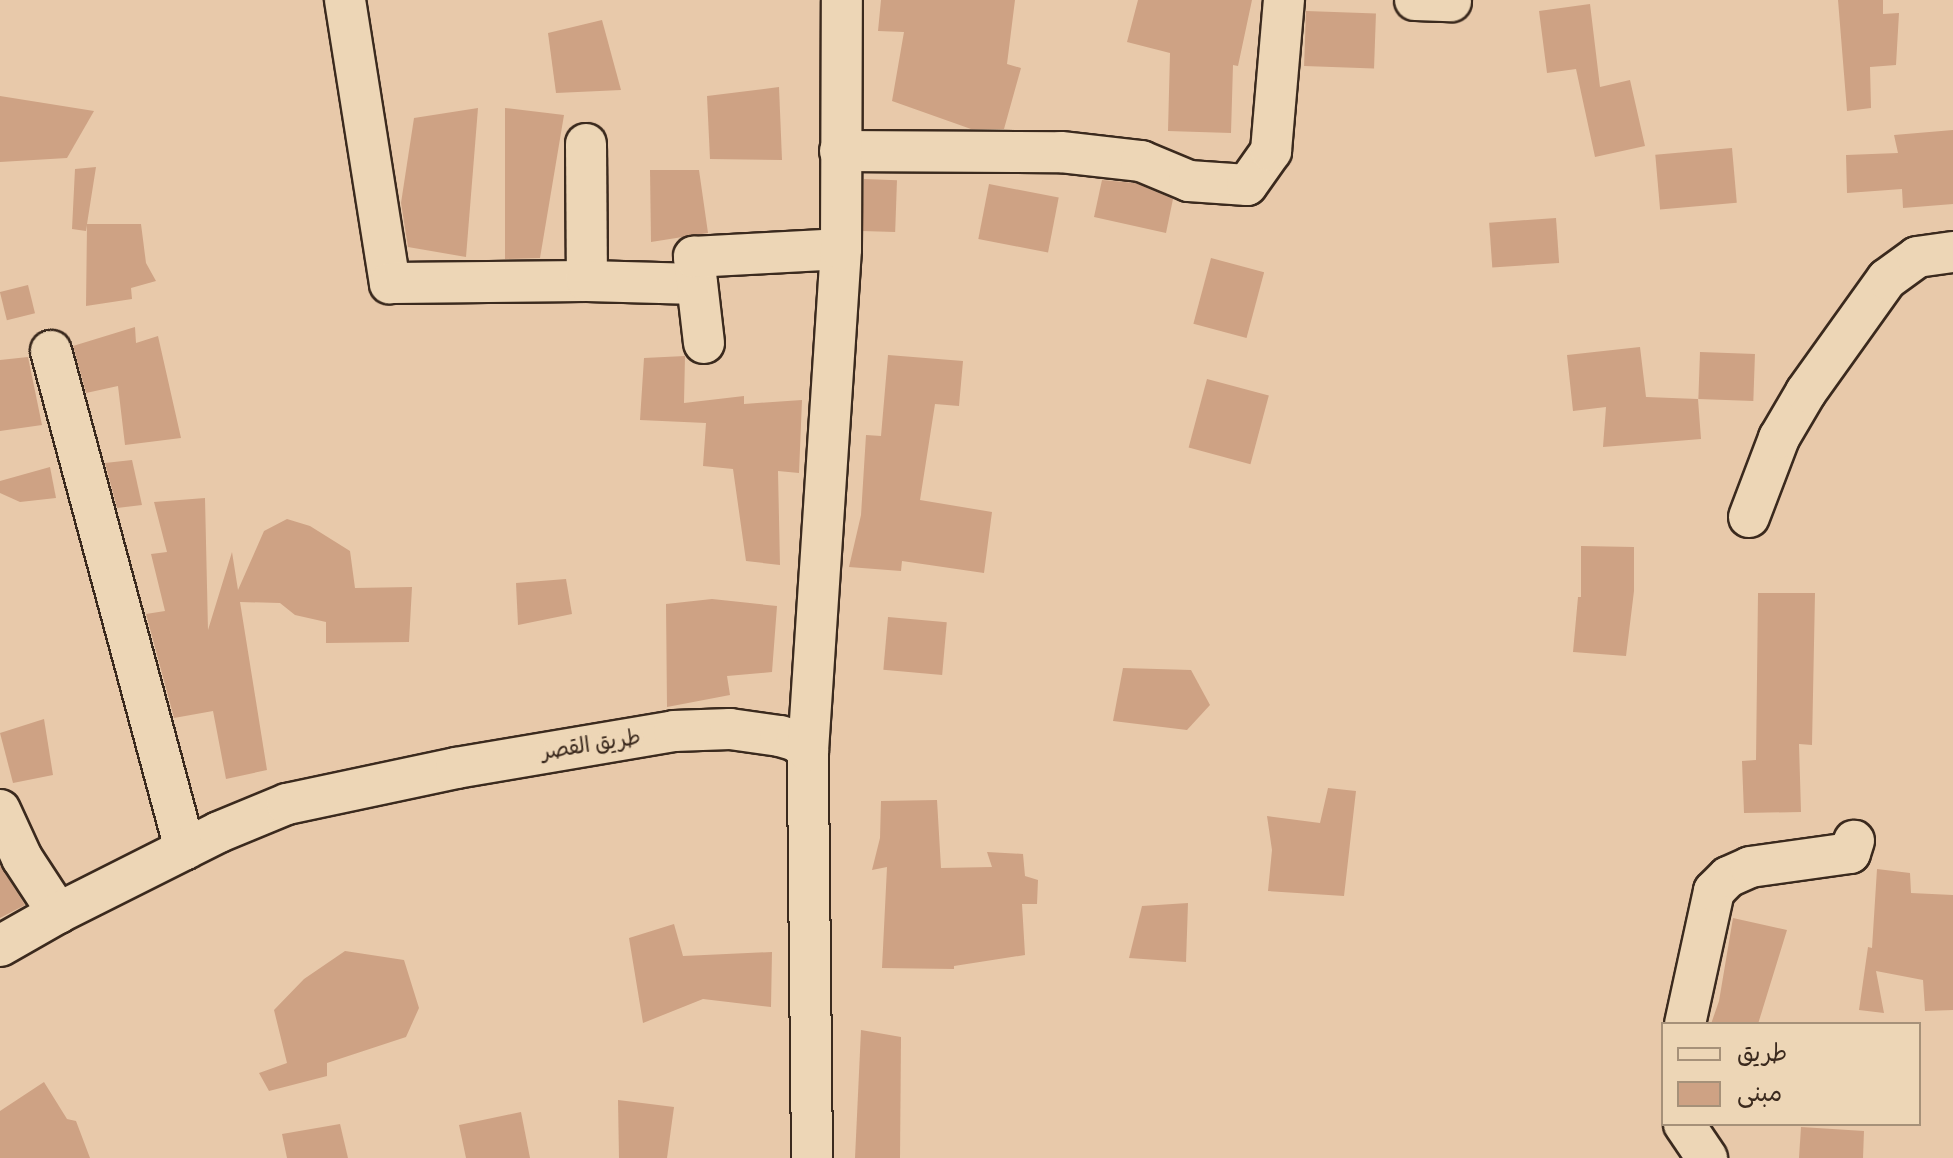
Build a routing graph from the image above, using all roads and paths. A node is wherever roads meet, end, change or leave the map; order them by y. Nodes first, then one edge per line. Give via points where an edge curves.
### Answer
1 (345, 0) edge
2 (842, 0) edge
3 (1284, 0) edge
4 (586, 144) dead end
5 (840, 151) junction
6 (841, 249) junction
7 (1953, 252) edge
8 (587, 281) junction
9 (697, 284) junction
10 (704, 343) dead end
11 (51, 351) dead end
12 (1749, 517) dead end
13 (808, 751) junction
14 (0, 810) edge
15 (1854, 841) dead end
16 (185, 849) junction
17 (58, 913) junction
18 (0, 946) edge
19 (1685, 1022) edge
20 (1685, 1126) edge
21 (812, 1158) edge
22 (1707, 1158) edge

1 - 8 street via 390,283
2 - 5 street
3 - 5 street via 1271,151 1247,185 1189,181 1141,161 1061,152
4 - 8 street
5 - 6 street
6 - 9 street via 694,257
6 - 13 street
7 - 12 street via 1917,257 1887,279 1799,403 1779,438
8 - 9 street
9 - 10 street
11 - 16 street
13 - 16 street, طريق القصر via 780,736 730,729 674,731 456,768 287,804
13 - 21 street
14 - 17 street via 22,858
15 - 19 street via 1850,853 1750,867 1714,891
16 - 17 street, طريق القصر
17 - 18 street, طريق القصر
20 - 22 street

